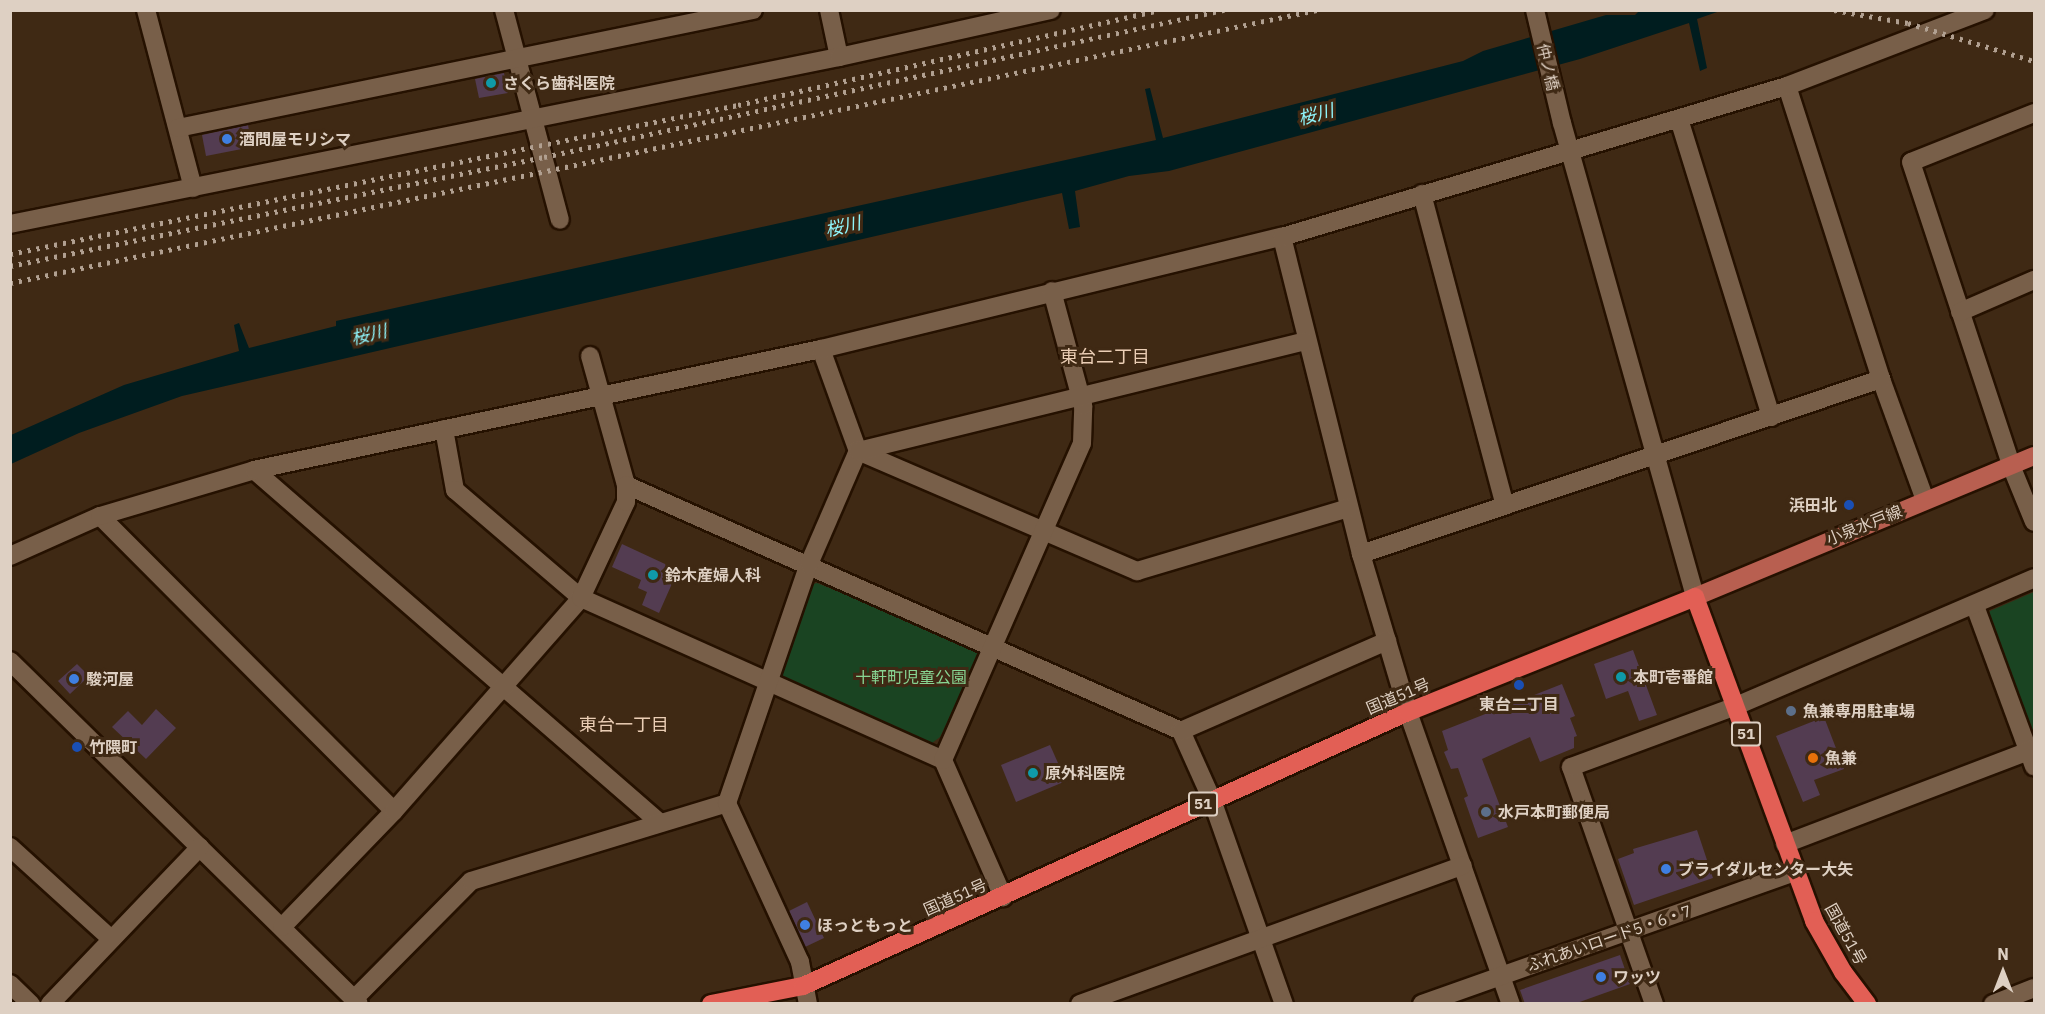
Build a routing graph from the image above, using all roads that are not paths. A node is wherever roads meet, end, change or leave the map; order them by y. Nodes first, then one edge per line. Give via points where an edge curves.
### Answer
1 (146, 10) edge
2 (504, 10) edge
3 (753, 10) edge
4 (829, 10) edge
5 (1051, 10) edge
6 (1535, 10) edge
7 (1985, 10) edge
8 (839, 57) junction
9 (517, 58) junction
10 (1787, 86) junction
11 (2034, 113) edge
12 (535, 118) junction
13 (1679, 119) junction
14 (178, 128) junction
15 (1569, 149) junction
16 (193, 188) junction
17 (1422, 194) junction
18 (560, 220) dead end
19 (10, 224) edge
20 (1282, 237) junction
21 (2034, 280) edge
22 (1052, 291) junction
23 (1960, 312) junction
24 (1305, 341) junction
25 (821, 349) junction
26 (590, 356) dead end
27 (1881, 379) junction
28 (1079, 395) junction
29 (600, 398) junction
30 (1771, 417) junction
31 (444, 429) junction
32 (858, 451) junction
33 (2034, 456) edge
34 (1653, 458) junction
35 (2012, 468) junction
36 (254, 470) junction
37 (626, 485) junction
38 (1925, 500) junction
39 (1505, 505) junction
40 (1348, 508) junction
41 (100, 516) junction
42 (2034, 522) edge
43 (1046, 531) junction
44 (1361, 554) junction
45 (10, 556) edge
46 (809, 564) junction
47 (2034, 578) edge
48 (1695, 597) junction
49 (581, 598) junction
50 (1975, 606) junction
51 (1387, 641) junction
52 (994, 645) junction
53 (10, 661) edge
54 (767, 684) junction
55 (502, 689) junction
56 (1736, 706) junction
57 (1408, 712) junction
58 (1181, 730) junction
59 (2033, 756) edge
60 (944, 759) junction
61 (1212, 800) junction
62 (727, 803) junction
63 (394, 811) junction
64 (658, 822) junction
65 (1785, 844) junction
66 (10, 847) edge
67 (200, 847) junction
68 (1463, 865) junction
69 (1795, 872) junction
70 (1003, 897) junction
71 (282, 927) junction
72 (1629, 931) junction
73 (1261, 936) junction
74 (111, 939) junction
75 (1501, 976) junction
76 (10, 984) edge
77 (803, 986) junction
78 (2034, 988) edge
79 (62, 999) edge
80 (356, 1001) edge
81 (31, 1004) edge
82 (711, 1004) edge
83 (808, 1004) edge
84 (1080, 1004) edge
85 (1284, 1004) edge
86 (1422, 1004) edge
87 (1511, 1004) edge
88 (1654, 1004) edge
89 (1867, 1004) edge
90 (1993, 1004) edge

1 - 14 street
2 - 9 street
3 - 9 street
4 - 8 street
5 - 8 street
6 - 15 street, 仲ノ橋
7 - 10 street
8 - 12 street
9 - 12 street
9 - 14 street
10 - 13 street
10 - 27 street
11 - 23 street via 1911,162
12 - 16 street
12 - 18 street
13 - 15 street
13 - 30 street
14 - 16 street
15 - 17 street
15 - 34 street, 仲ノ橋
16 - 19 street
17 - 20 street
17 - 39 street
20 - 22 street
20 - 24 street
21 - 23 street
22 - 25 street
22 - 28 street
23 - 35 street
24 - 28 street
24 - 40 street
25 - 29 street
25 - 32 street
26 - 29 street
27 - 30 street
27 - 38 street
28 - 32 street
28 - 43 street via 1083,406 1082,443
29 - 31 street
29 - 37 street
30 - 34 street
31 - 36 street
31 - 49 street via 455,490
32 - 43 street
32 - 46 street
33 - 35 main road, 小泉水戸線
34 - 39 street
34 - 48 street, 仲ノ橋
35 - 38 main road, 小泉水戸線
35 - 42 street
36 - 41 street
36 - 55 street
37 - 46 street
37 - 49 street via 626,502
38 - 48 main road, 小泉水戸線
39 - 44 street
40 - 43 street via 1137,571
40 - 44 street
41 - 45 street
41 - 63 street
43 - 52 street
44 - 51 street
46 - 52 street
46 - 54 street
47 - 50 street
48 - 56 highway, 国道51号 / 51
48 - 57 highway, 国道51号 / 51
49 - 54 street
49 - 55 street
50 - 56 street
50 - 59 street
51 - 57 street
51 - 58 street
52 - 58 street
52 - 60 street
53 - 67 street
54 - 60 street
54 - 62 street
55 - 63 street
55 - 64 street
56 - 65 highway, 国道51号 / 51
56 - 72 street via 1571,767
57 - 61 highway, 国道51号 / 51
57 - 68 street
58 - 61 street
59 - 65 street
60 - 70 street
61 - 70 highway, 国道51号 / 51
61 - 73 street
62 - 64 street
62 - 77 street via 800,962
63 - 71 street
64 - 80 street via 471,881
65 - 69 highway, 国道51号 / 51
66 - 74 street
67 - 71 street
67 - 74 street
68 - 73 street
68 - 75 street
69 - 72 street, ふれあいロード5・6・7
69 - 89 highway, 国道51号 / 51 via 1814,921 1843,972
70 - 77 highway, 国道51号 / 51
71 - 80 street
72 - 75 street, ふれあいロード5・6・7
72 - 88 street
73 - 84 street
73 - 85 street
74 - 79 street
75 - 86 street, ふれあいロード5・6・7
75 - 87 street
76 - 81 street
77 - 82 highway, 国道51号 / 51
77 - 83 street
78 - 90 street

